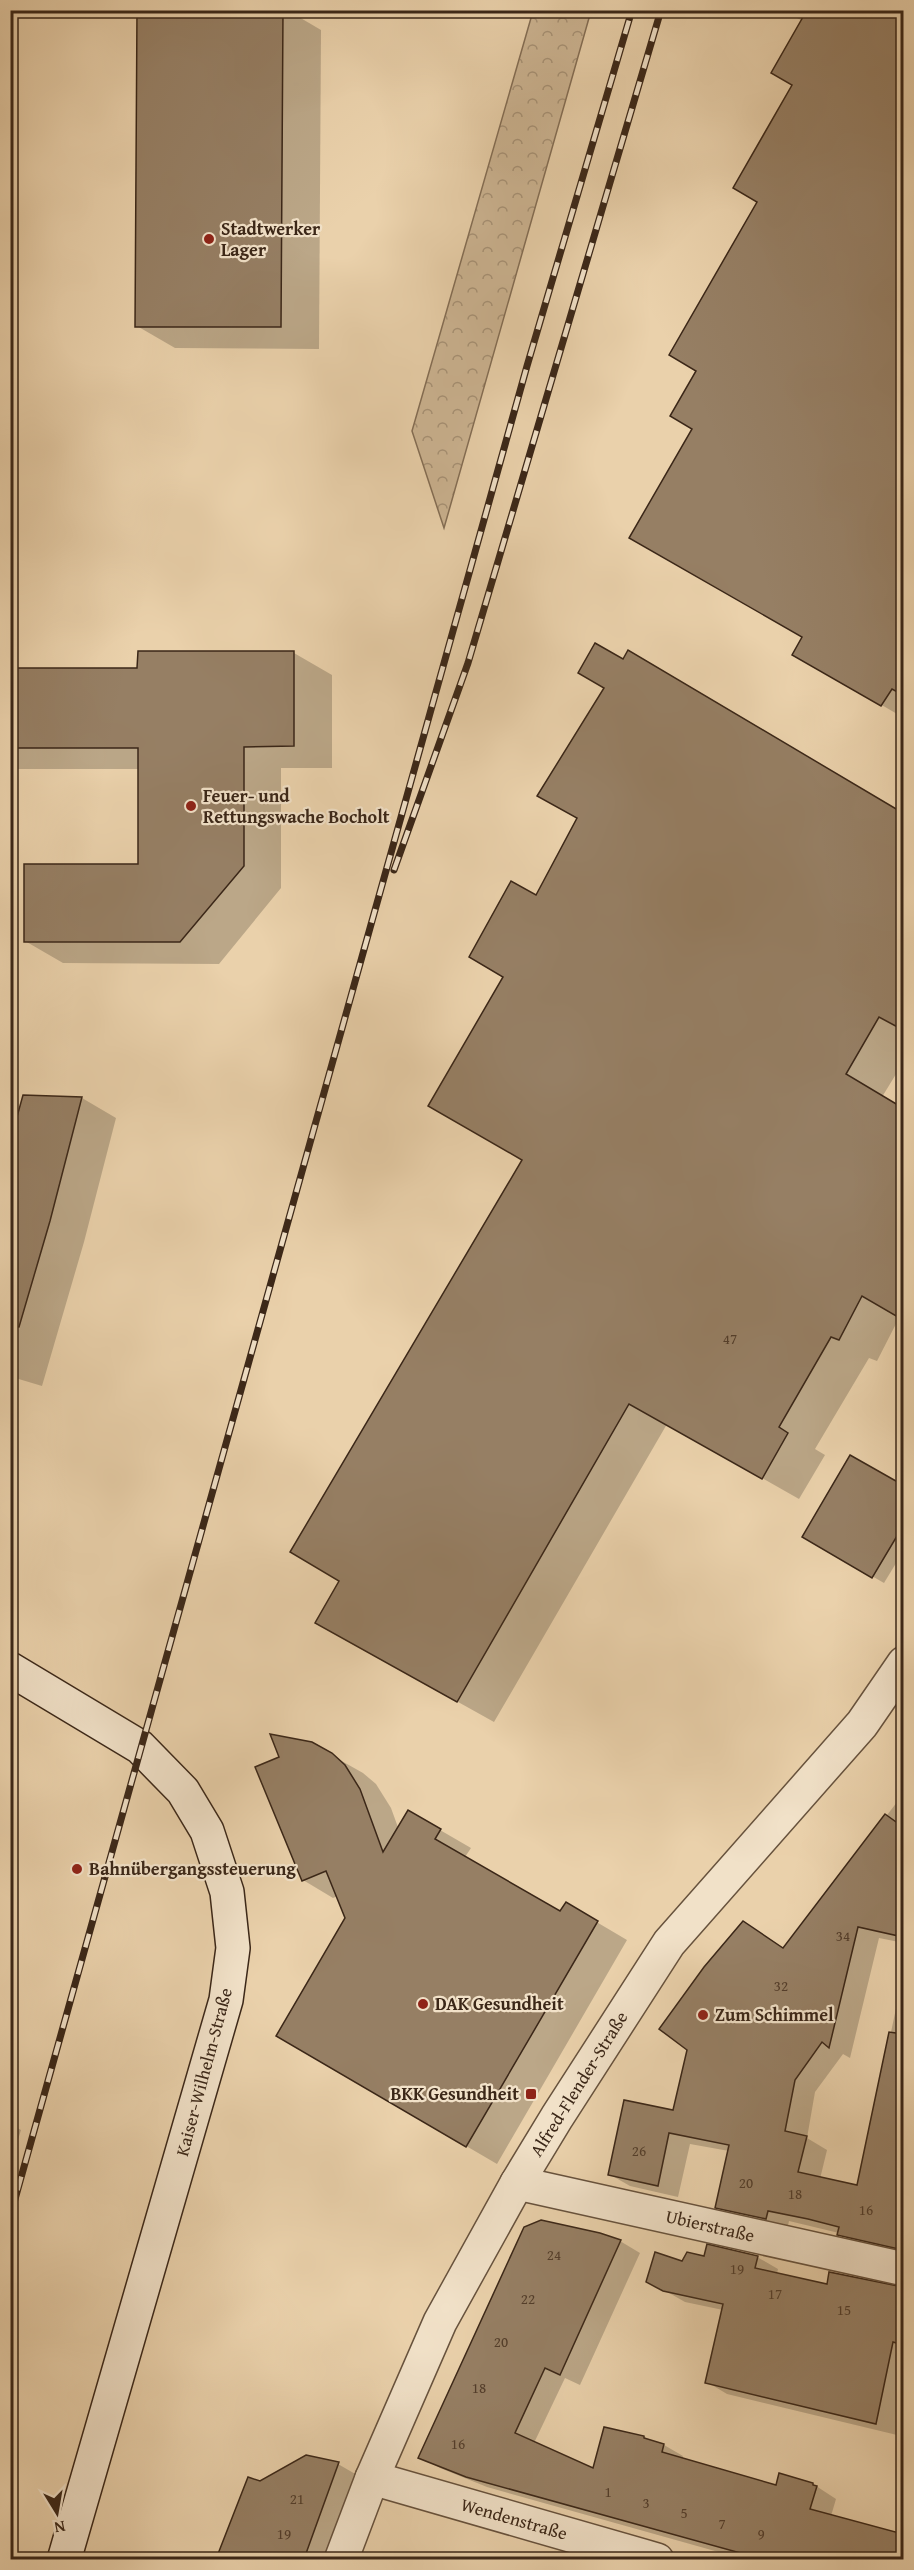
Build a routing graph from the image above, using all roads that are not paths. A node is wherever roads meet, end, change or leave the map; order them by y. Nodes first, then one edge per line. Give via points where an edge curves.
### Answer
1 (903, 1663) edge
2 (10, 1669) edge
3 (518, 2183) junction
4 (903, 2269) edge
5 (372, 2478) junction
6 (64, 2559) edge
7 (341, 2559) edge
8 (657, 2559) edge

1 - 3 street, Alfred-Flender-Straße via 862,1724 669,1943
2 - 6 street, Kaiser-Wilhelm-Straße via 140,1747 183,1791 207,1831 227,1892 233,1948 226,2000
3 - 4 street, Ubierstraße
3 - 5 street, Alfred-Flender-Straße via 440,2322
5 - 7 street, Alfred-Flender-Straße
5 - 8 street, Wendenstraße

